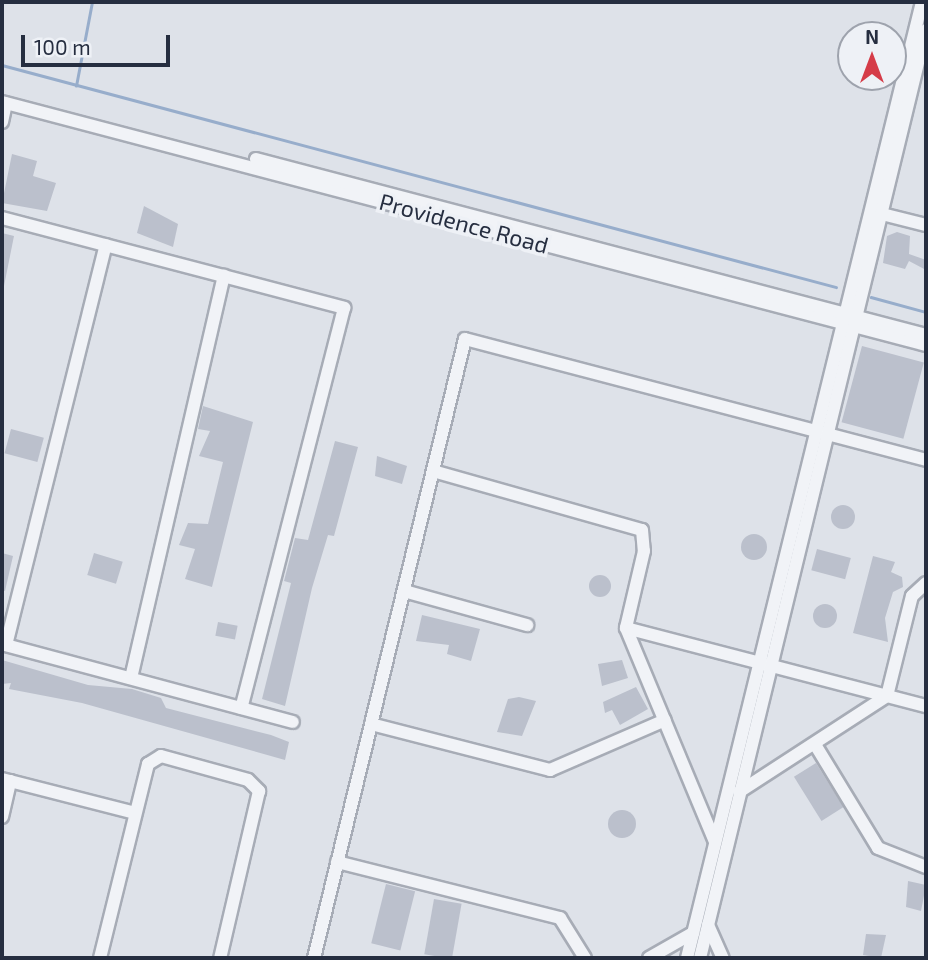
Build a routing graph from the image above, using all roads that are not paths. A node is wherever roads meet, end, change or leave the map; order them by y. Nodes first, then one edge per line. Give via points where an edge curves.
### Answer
1 (922, 2) edge
2 (926, 30) edge
3 (3, 99) edge
4 (2, 122) edge
5 (875, 212) junction
6 (2, 218) edge
7 (926, 225) edge
8 (106, 245) junction
9 (224, 276) junction
10 (849, 318) junction
11 (926, 335) edge
12 (926, 345) edge
13 (821, 433) junction
14 (926, 460) edge
15 (433, 471) junction
16 (926, 583) edge
17 (404, 591) junction
18 (527, 625) dead end
19 (626, 628) junction
20 (4, 644) edge
21 (764, 665) junction
22 (131, 678) junction
23 (887, 696) junction
24 (926, 706) edge
25 (241, 708) junction
26 (665, 720) junction
27 (293, 722) dead end
28 (371, 724) junction
29 (816, 746) junction
30 (6, 780) edge
31 (738, 792) junction
32 (135, 813) junction
33 (2, 817) edge
34 (715, 842) junction
35 (337, 862) junction
36 (926, 867) edge
37 (708, 925) junction
38 (693, 933) junction
39 (659, 956) edge
40 (100, 958) edge
41 (220, 958) edge
42 (314, 958) edge
43 (585, 958) edge
44 (687, 958) edge
45 (699, 958) edge
46 (723, 958) edge

1 - 5 street
2 - 5 street
3 - 4 street
3 - 10 street, Providence Road
5 - 7 street
5 - 10 street
6 - 8 street
8 - 9 street
8 - 20 street
9 - 22 street
9 - 25 street via 344,308
10 - 11 street, Providence Road
10 - 12 street, Providence Road
10 - 13 street
13 - 14 street
13 - 15 street via 465,340
13 - 21 street
15 - 17 street
15 - 19 street via 642,530 644,551
16 - 23 street via 912,596
17 - 18 street
17 - 28 street
19 - 21 street
19 - 26 street
20 - 22 street
21 - 23 street
21 - 31 street
21 - 34 street
22 - 25 street
23 - 24 street
23 - 29 street
25 - 27 street
26 - 28 street via 550,770
26 - 34 street
28 - 35 street
29 - 31 street
29 - 36 street via 878,848
30 - 32 street
30 - 33 street
31 - 37 street
32 - 40 street
32 - 41 street via 155,757 257,787
34 - 38 street
35 - 42 street
35 - 43 street via 560,918
37 - 45 street
37 - 46 street
38 - 39 street
38 - 44 street

